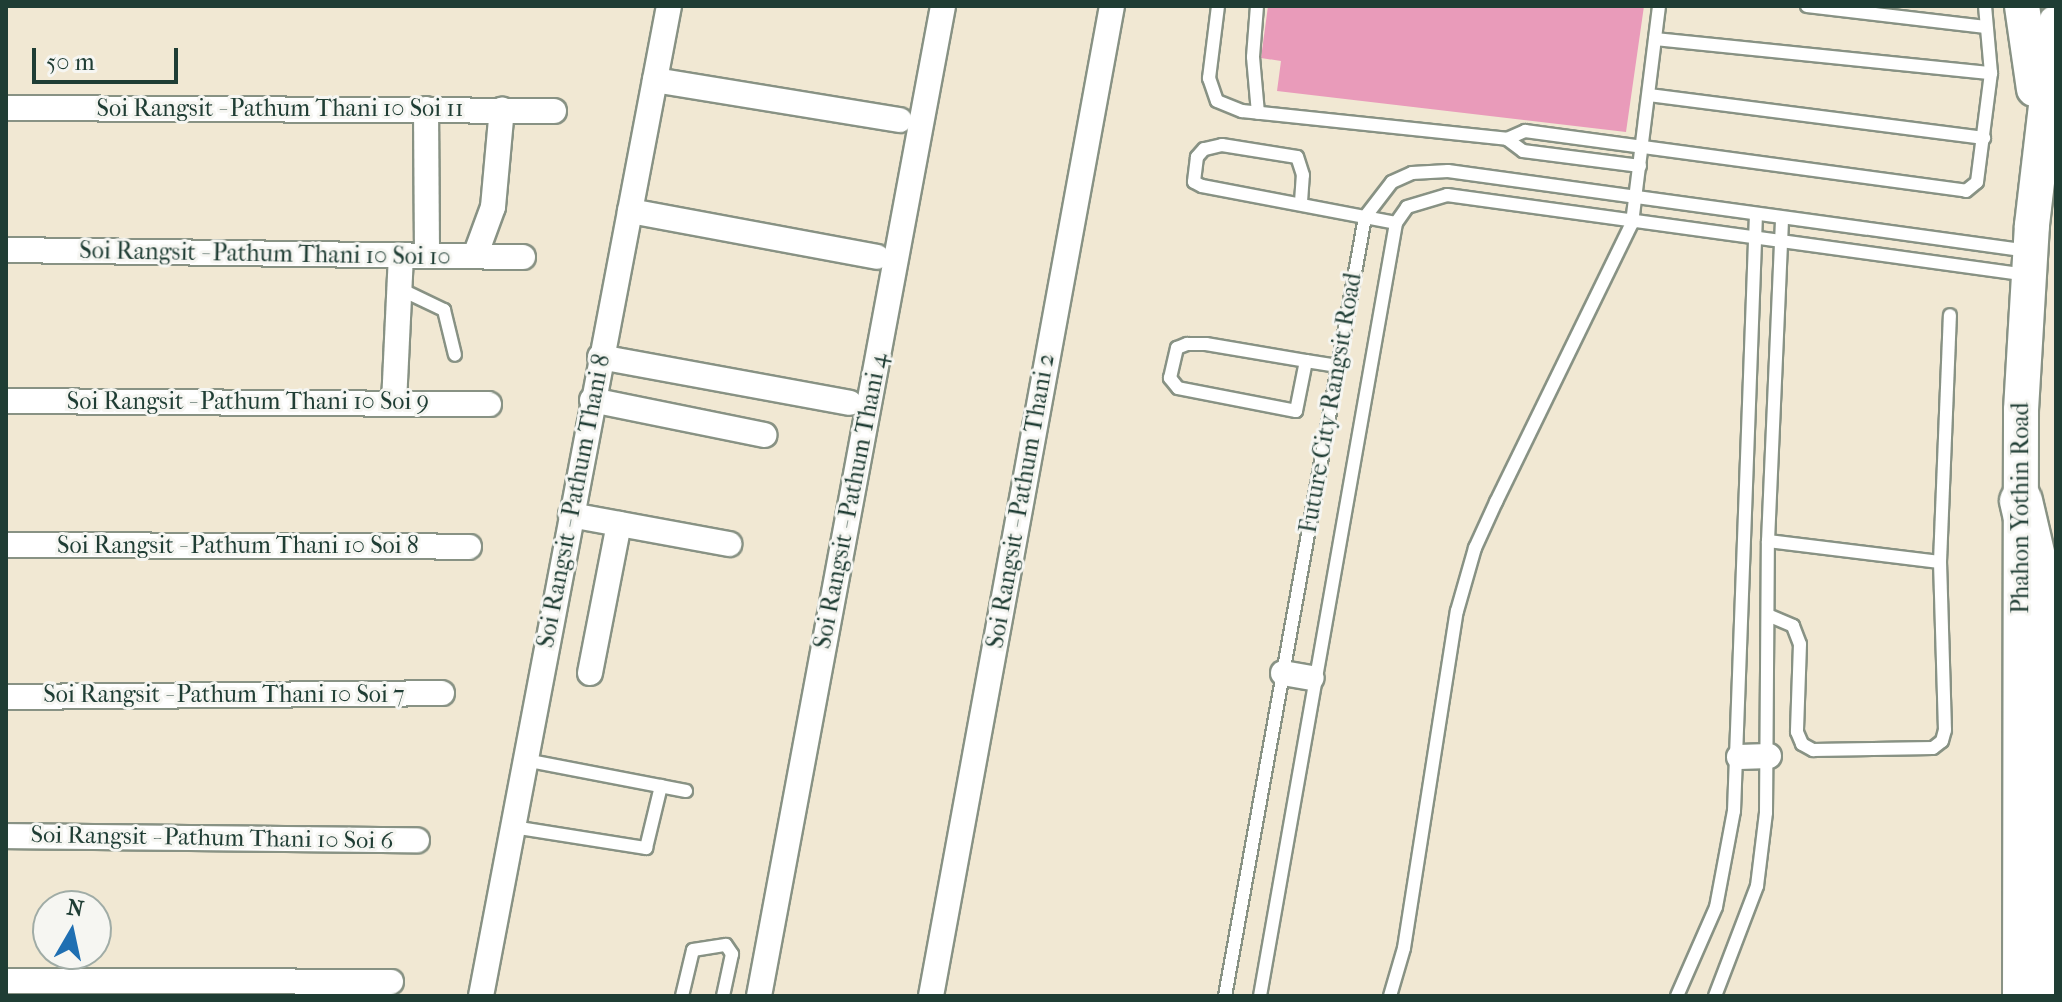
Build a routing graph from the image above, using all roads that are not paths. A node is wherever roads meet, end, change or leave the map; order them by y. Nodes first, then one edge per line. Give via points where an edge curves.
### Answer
1 (669, 6) edge
2 (943, 6) edge
3 (1112, 6) edge
4 (1218, 6) edge
5 (1257, 6) edge
6 (1659, 6) edge
7 (1807, 6) edge
8 (1985, 6) edge
9 (2022, 6) edge
10 (2056, 22) edge
11 (1986, 27) junction
12 (1655, 39) junction
13 (1991, 73) junction
14 (655, 80) junction
15 (1649, 95) junction
16 (6, 108) edge
17 (426, 109) junction
18 (502, 109) junction
19 (554, 111) dead end
20 (1258, 113) junction
21 (900, 120) dead end
22 (1984, 138) junction
23 (1507, 139) junction
24 (2040, 141) junction
25 (1643, 146) junction
26 (1640, 166) junction
27 (1636, 198) junction
28 (1301, 202) junction
29 (630, 211) junction
30 (1756, 214) junction
31 (1365, 217) junction
32 (1782, 218) junction
33 (1396, 223) junction
34 (1632, 223) junction
35 (1754, 238) junction
36 (1781, 241) junction
37 (6, 250) edge
38 (401, 256) junction
39 (427, 256) junction
40 (475, 256) junction
41 (523, 257) dead end
42 (877, 257) dead end
43 (2028, 263) junction
44 (400, 289) junction
45 (1950, 315) dead end
46 (455, 355) dead end
47 (600, 357) junction
48 (1306, 361) junction
49 (1338, 366) junction
50 (592, 400) junction
51 (6, 401) edge
52 (394, 403) junction
53 (850, 403) dead end
54 (489, 404) dead end
55 (764, 435) dead end
56 (2021, 501) junction
57 (571, 515) junction
58 (619, 524) junction
59 (1768, 541) junction
60 (729, 544) dead end
61 (6, 545) edge
62 (469, 547) dead end
63 (1940, 562) junction
64 (2056, 586) edge
65 (1770, 616) junction
66 (2053, 634) junction
67 (590, 673) dead end
68 (1283, 673) junction
69 (1312, 678) junction
70 (442, 693) dead end
71 (6, 697) edge
72 (1769, 756) junction
73 (1739, 757) junction
74 (525, 760) junction
75 (661, 786) junction
76 (686, 791) dead end
77 (513, 827) junction
78 (6, 836) edge
79 (417, 840) dead end
80 (6, 981) edge
81 (391, 982) dead end
82 (481, 996) edge
83 (682, 996) edge
84 (723, 996) edge
85 (759, 996) edge
86 (931, 996) edge
87 (1225, 996) edge
88 (1260, 996) edge
89 (1390, 996) edge
90 (1677, 996) edge
91 (1715, 996) edge
92 (2020, 996) edge
93 (2056, 996) edge

1 - 14 street, Soi Rangsit - Pathum Thani 8
2 - 85 street, Soi Rangsit - Pathum Thani 4
3 - 86 street, Soi Rangsit - Pathum Thani 2
4 - 20 lane via 1209,60 1217,101
5 - 20 lane via 1253,57
6 - 12 lane
7 - 11 lane
8 - 11 lane
9 - 24 main road
10 - 24 main road, Phahon Yothin Road
11 - 13 lane
12 - 13 lane
12 - 15 lane
13 - 22 lane
14 - 21 street
14 - 29 street, Soi Rangsit - Pathum Thani 8
15 - 22 lane
15 - 25 lane
16 - 17 street, Soi Rangsit - Pathum Thani 10 Soi 11
17 - 18 street, Soi Rangsit - Pathum Thani 10 Soi 11
17 - 39 street
18 - 19 street, Soi Rangsit - Pathum Thani 10 Soi 11
18 - 40 street via 493,207
20 - 23 lane
22 - 25 lane via 1977,182 1966,191
23 - 25 lane via 1525,131
23 - 26 lane via 1523,151
24 - 43 main road, Phahon Yothin Road
25 - 26 lane
26 - 27 lane
27 - 30 lane, Future City Rangsit Road
27 - 31 lane, Future City Rangsit Road via 1448,171 1412,173 1392,182
27 - 34 lane
28 - 28 lane via 1202,186 1194,182 1197,157 1204,149 1222,145 1297,157 1303,175
28 - 31 lane
29 - 42 street
29 - 47 street, Soi Rangsit - Pathum Thani 8
30 - 32 lane, Future City Rangsit Road
30 - 35 lane
31 - 33 lane
31 - 49 lane, Future City Rangsit Road
32 - 36 lane
32 - 43 lane, Future City Rangsit Road
33 - 34 lane via 1407,207 1447,195
33 - 69 lane, Future City Rangsit Road
34 - 35 lane
34 - 89 lane via 1475,548 1457,611 1407,933
35 - 36 lane
35 - 73 lane
36 - 43 lane
36 - 59 lane
37 - 38 street, Soi Rangsit - Pathum Thani 10 Soi 10
38 - 39 street, Soi Rangsit - Pathum Thani 10 Soi 10
38 - 44 street
39 - 40 street, Soi Rangsit - Pathum Thani 10 Soi 10
40 - 41 street, Soi Rangsit - Pathum Thani 10 Soi 10
43 - 56 main road, Phahon Yothin Road
44 - 46 lane via 444,310
44 - 52 street
45 - 63 lane
47 - 50 street, Soi Rangsit - Pathum Thani 8
47 - 53 street
48 - 48 lane via 1296,411 1178,388 1170,378 1177,348 1187,344
48 - 49 lane
49 - 68 lane, Future City Rangsit Road
50 - 55 street
50 - 57 street, Soi Rangsit - Pathum Thani 8
51 - 52 street, Soi Rangsit - Pathum Thani 10 Soi 9
52 - 54 street, Soi Rangsit - Pathum Thani 10 Soi 9
56 - 66 highway
56 - 92 main road, Phahon Yothin Road
57 - 58 street
57 - 74 street, Soi Rangsit - Pathum Thani 8
58 - 60 street
58 - 67 street
59 - 63 lane
59 - 65 lane
61 - 62 street, Soi Rangsit - Pathum Thani 10 Soi 8
63 - 65 lane via 1945,730 1933,748 1813,750 1802,744 1797,732 1800,644 1793,626
64 - 66 highway
65 - 72 lane
66 - 93 highway
68 - 69 street
68 - 87 lane, Future City Rangsit Road
69 - 88 lane, Future City Rangsit Road
70 - 71 street, Soi Rangsit - Pathum Thani 10 Soi 7
72 - 73 street
72 - 91 lane via 1757,886
73 - 90 lane via 1719,894
74 - 75 lane
74 - 77 street, Soi Rangsit - Pathum Thani 8
75 - 76 lane
75 - 77 lane via 646,848
77 - 82 street, Soi Rangsit - Pathum Thani 8
78 - 79 street, Soi Rangsit - Pathum Thani 10 Soi 6
80 - 81 street
83 - 84 lane via 693,950 726,945 732,954

